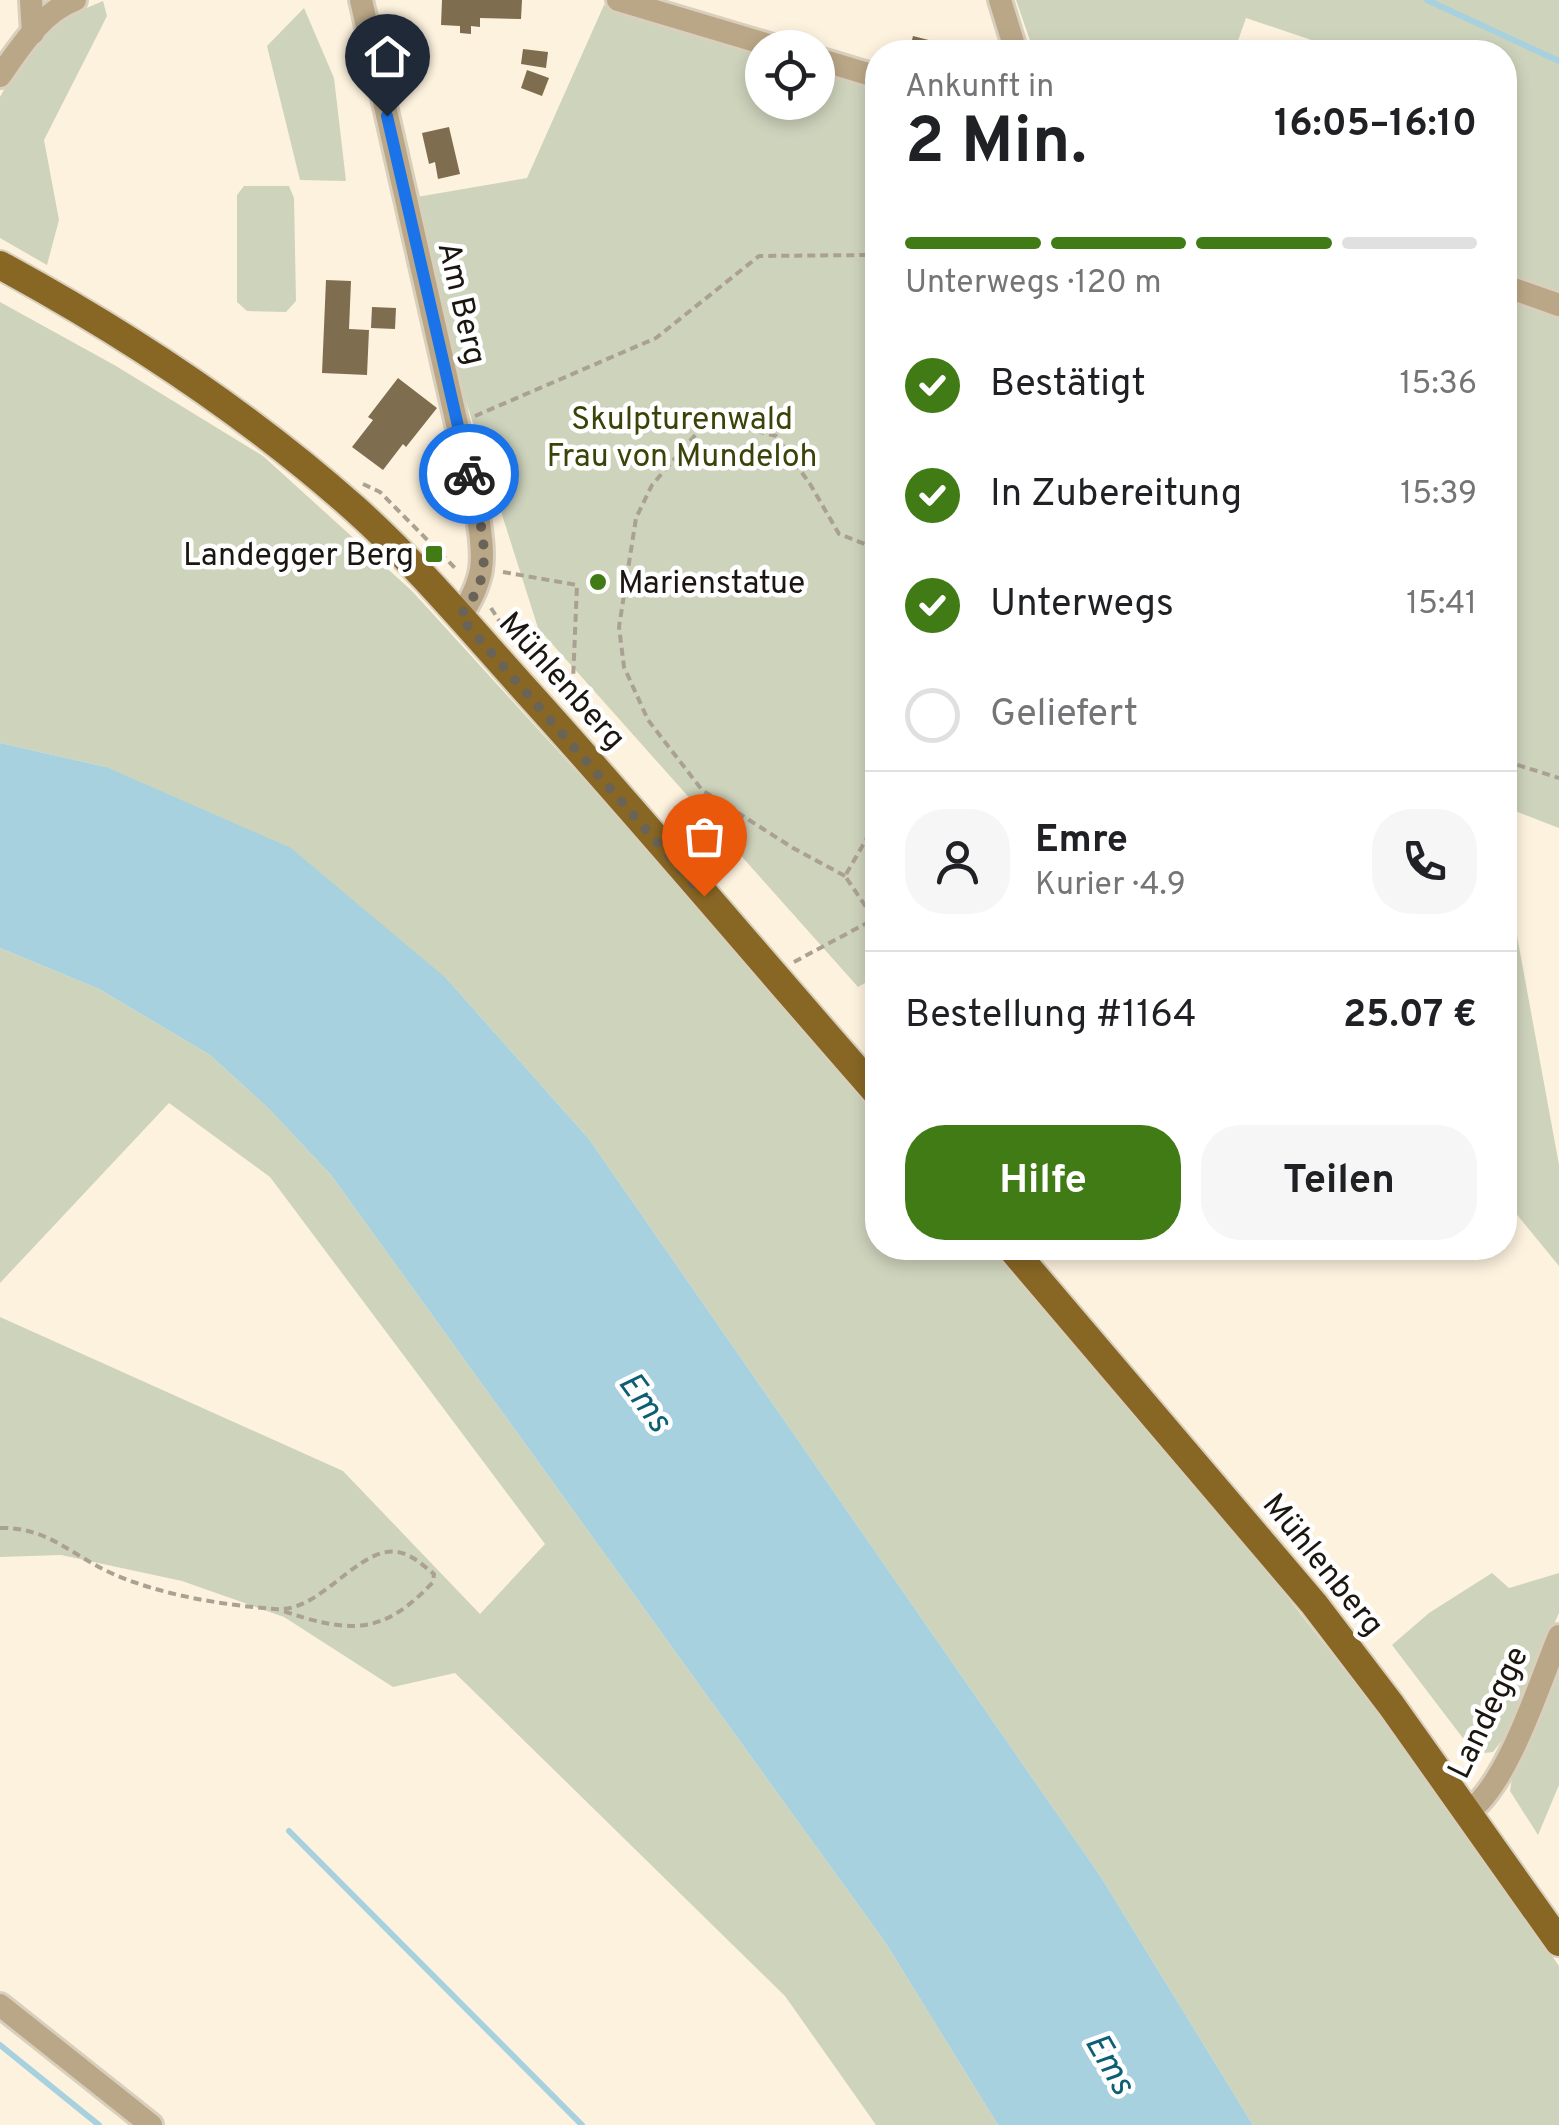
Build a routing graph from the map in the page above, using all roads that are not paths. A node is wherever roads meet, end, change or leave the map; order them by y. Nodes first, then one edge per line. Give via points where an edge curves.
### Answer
1 (31, 0) edge
2 (75, 0) edge
3 (361, 0) edge
4 (618, 0) edge
5 (1000, 0) edge
6 (33, 33) junction
7 (745, 38) edge
8 (1012, 40) edge
9 (835, 64) edge
10 (865, 73) edge
11 (0, 76) edge
12 (0, 265) edge
13 (1517, 290) edge
14 (1559, 305) edge
15 (460, 617) junction
16 (865, 1079) edge
17 (1021, 1260) edge
18 (1559, 1636) edge
19 (1468, 1812) junction
20 (1559, 1942) edge
21 (0, 2005) edge
22 (151, 2125) edge

1 - 6 street
2 - 6 street
3 - 15 street, Am Berg via 482,542 477,590
4 - 7 street
5 - 8 street
6 - 11 street
9 - 10 street
12 - 15 main road, Mühlenberg via 136,343 238,413 356,510
13 - 14 street
15 - 16 main road, Mühlenberg
17 - 19 main road, Mühlenberg via 1314,1604
18 - 19 street, Landegge via 1498,1779
19 - 20 main road, Mühlenberg
21 - 22 street

